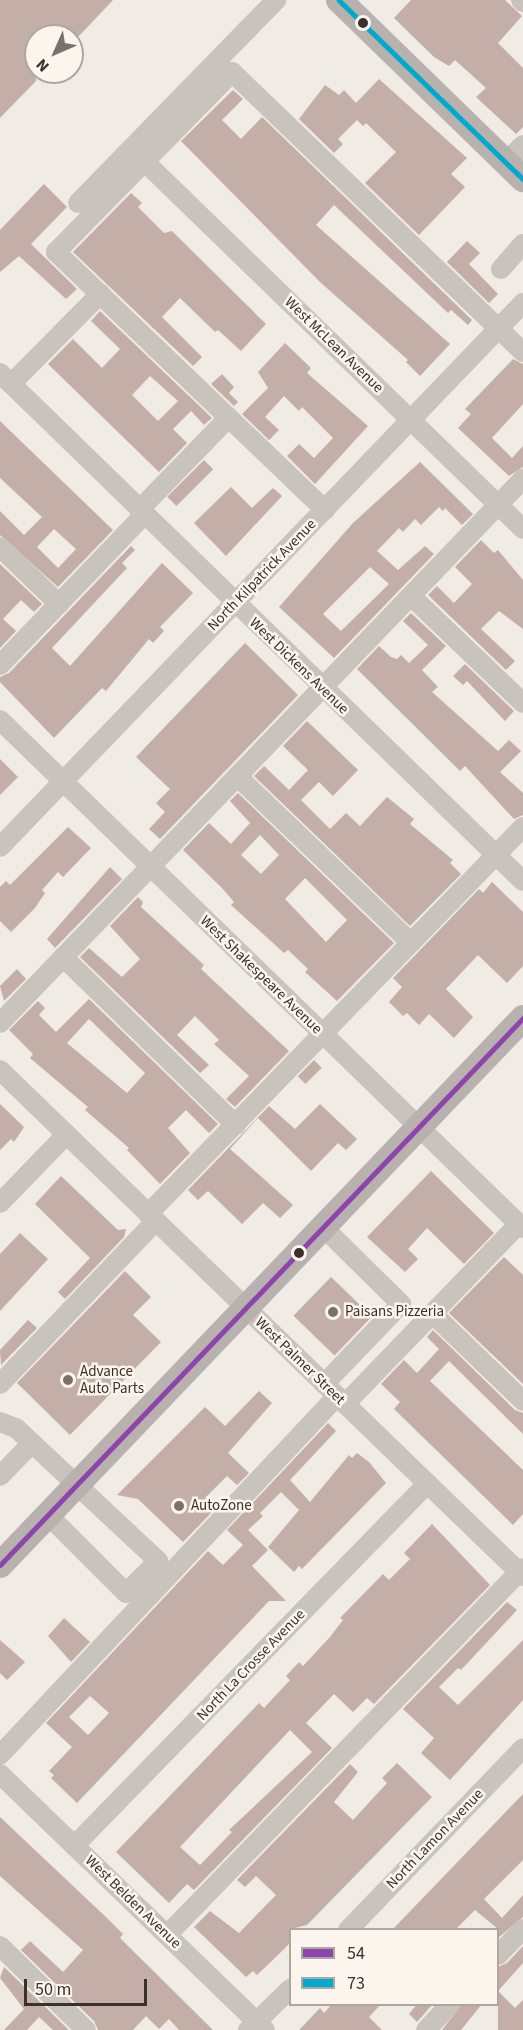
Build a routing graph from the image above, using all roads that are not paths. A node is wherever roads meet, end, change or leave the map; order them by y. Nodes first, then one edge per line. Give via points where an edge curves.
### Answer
1 (276, 0) edge
2 (339, 0) edge
3 (145, 162) junction
4 (518, 162) edge
5 (78, 203) dead end
6 (523, 244) edge
7 (501, 269) dead end
8 (100, 294) junction
9 (523, 303) edge
10 (498, 328) junction
11 (523, 352) edge
12 (5, 379) edge
13 (229, 417) junction
14 (411, 420) junction
15 (523, 479) edge
16 (498, 504) junction
17 (326, 510) junction
18 (142, 512) junction
19 (523, 528) edge
20 (0, 547) edge
21 (411, 596) junction
22 (235, 603) junction
23 (59, 604) junction
24 (0, 665) edge
25 (322, 688) junction
26 (523, 704) edge
27 (0, 720) edge
28 (237, 776) junction
29 (63, 782) junction
30 (523, 827) edge
31 (0, 846) edge
32 (496, 855) junction
33 (150, 866) junction
34 (523, 881) edge
35 (411, 943) junction
36 (63, 957) junction
37 (523, 1018) edge
38 (0, 1023) edge
39 (323, 1034) junction
40 (0, 1070) edge
41 (236, 1125) junction
42 (418, 1128) junction
43 (66, 1135) junction
44 (0, 1203) edge
45 (152, 1218) junction
46 (521, 1226) edge
47 (323, 1227) junction
48 (246, 1308) junction
49 (433, 1314) junction
50 (0, 1384) edge
51 (335, 1395) junction
52 (523, 1401) edge
53 (0, 1422) edge
54 (32, 1443) junction
55 (0, 1476) edge
56 (427, 1484) junction
57 (76, 1485) junction
58 (48, 1515) junction
59 (0, 1565) edge
60 (522, 1572) edge
61 (523, 1748) edge
62 (0, 1755) edge
63 (0, 1773) edge
64 (74, 1846) junction
65 (349, 1928) edge
66 (523, 1929) edge
67 (167, 1935) junction
68 (0, 1946) edge
69 (499, 1954) edge
70 (289, 1991) edge
71 (448, 2006) edge
72 (257, 2027) edge
73 (86, 2030) edge
74 (426, 2030) edge

1 - 5 street
2 - 4 main road
3 - 8 street via 56,252
3 - 10 street via 232,72
3 - 14 street, West McLean Avenue
6 - 7 street
8 - 12 street
8 - 13 street
9 - 10 street, North Kilpatrick Avenue
10 - 11 street
10 - 14 street, North Kilpatrick Avenue
12 - 18 street, West Dickens Avenue
13 - 17 street
13 - 18 street
14 - 16 street, West McLean Avenue
14 - 17 street, North Kilpatrick Avenue
15 - 16 street
16 - 19 street, West McLean Avenue
16 - 21 street
17 - 22 street, North Kilpatrick Avenue
18 - 22 street, West Dickens Avenue
18 - 23 street
20 - 23 street
21 - 25 street
21 - 26 street
22 - 25 street, West Dickens Avenue
22 - 29 street, North Kilpatrick Avenue
23 - 24 street
25 - 28 street
25 - 32 street, West Dickens Avenue
27 - 29 street, West Shakespeare Avenue
28 - 33 street
28 - 35 street
29 - 31 street, North Kilpatrick Avenue
29 - 33 street, West Shakespeare Avenue
30 - 32 street
32 - 34 street, West Dickens Avenue
32 - 35 street
33 - 36 street
33 - 39 street, West Shakespeare Avenue
35 - 39 street
36 - 38 street
36 - 41 street
37 - 42 main road
39 - 41 street
39 - 42 street, West Shakespeare Avenue
40 - 43 street, West Palmer Street
41 - 45 street
42 - 46 street, West Shakespeare Avenue
42 - 47 main road
43 - 44 street
43 - 45 street, West Palmer Street
45 - 48 street, West Palmer Street
45 - 50 street
46 - 49 street
47 - 48 main road
47 - 51 street via 401,1304
48 - 51 street, West Palmer Street
48 - 57 main road
49 - 51 street
49 - 52 street
51 - 56 street, West Palmer Street
51 - 62 street
53 - 54 street via 16,1428
54 - 55 street
54 - 57 street
56 - 60 street, West Palmer Street
56 - 64 street, North La Crosse Avenue
57 - 58 main road
57 - 58 street via 158,1561 126,1593
58 - 59 main road
60 - 67 street
61 - 65 street, North Lamon Avenue
63 - 64 street, West Belden Avenue
64 - 67 street, West Belden Avenue
66 - 69 street
67 - 72 street, West Belden Avenue
68 - 73 street
70 - 72 street
71 - 74 street

